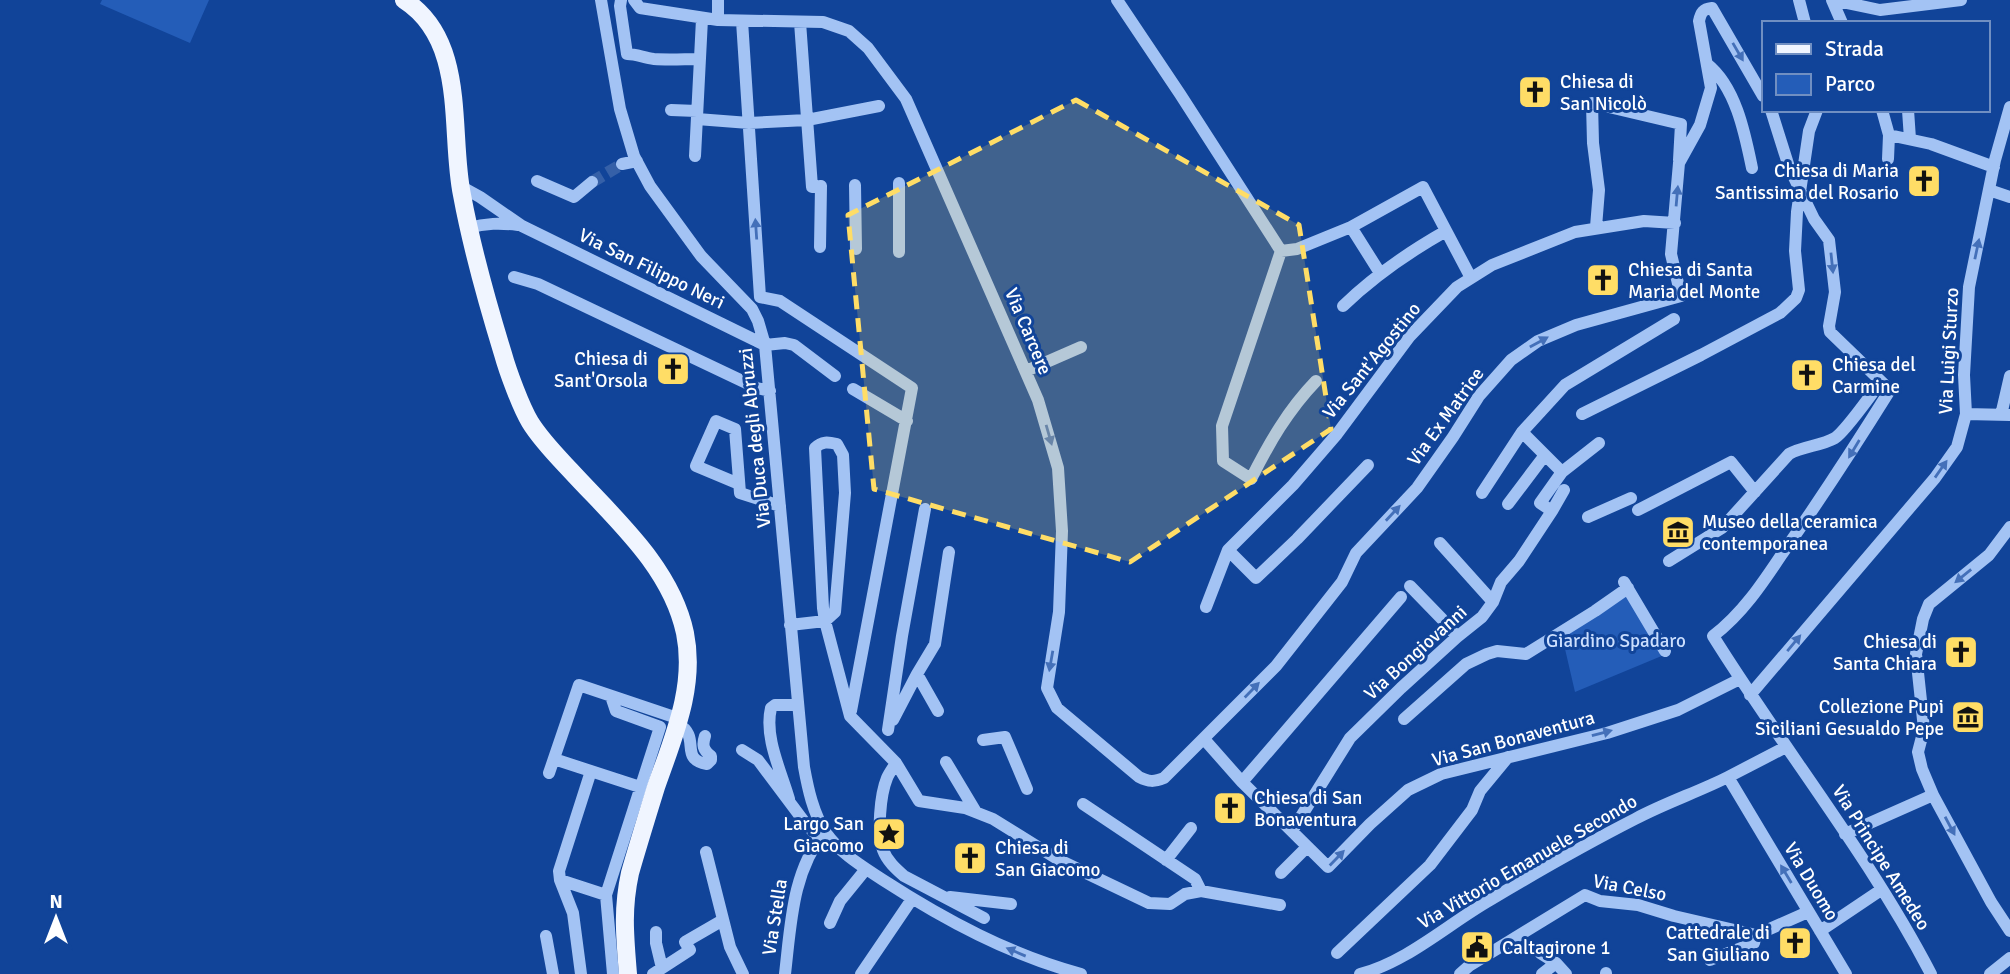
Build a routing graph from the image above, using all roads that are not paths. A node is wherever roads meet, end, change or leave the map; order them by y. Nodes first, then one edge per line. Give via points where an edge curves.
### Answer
1 (404, 0) edge
2 (601, 0) edge
3 (621, 0) edge
4 (634, 0) edge
5 (718, 0) edge
6 (1117, 0) edge
7 (1799, 0) edge
8 (1832, 0) edge
9 (1961, 0) edge
10 (1847, 2) edge
11 (1880, 16) edge
12 (702, 19) junction
13 (718, 20) junction
14 (1804, 21) edge
15 (1841, 21) edge
16 (742, 22) junction
17 (800, 22) junction
18 (700, 60) junction
19 (1707, 64) junction
20 (1762, 94) edge
21 (879, 106) dead end
22 (2010, 107) edge
23 (671, 110) dead end
24 (1772, 112) edge
25 (1816, 112) edge
26 (1883, 112) edge
27 (1908, 112) edge
28 (697, 115) junction
29 (807, 120) junction
30 (749, 123) junction
31 (1889, 135) junction
32 (1910, 139) junction
33 (695, 156) dead end
34 (1888, 159) dead end
35 (637, 161) junction
36 (1679, 163) junction
37 (622, 164) tunnel mouth
38 (1994, 167) junction
39 (1752, 168) dead end
40 (537, 181) dead end
41 (592, 182) tunnel mouth
42 (899, 183) dead end
43 (855, 185) dead end
44 (460, 186) junction
45 (1989, 190) junction
46 (1801, 191) junction
47 (2010, 197) edge
48 (1675, 223) junction
49 (522, 226) junction
50 (1351, 227) junction
51 (1596, 227) junction
52 (468, 228) junction
53 (1446, 231) junction
54 (820, 247) dead end
55 (856, 249) dead end
56 (1281, 251) junction
57 (899, 252) dead end
58 (1380, 273) junction
59 (514, 277) dead end
60 (1471, 278) junction
61 (760, 297) junction
62 (1343, 306) dead end
63 (752, 309) junction
64 (1674, 319) dead end
65 (765, 345) junction
66 (1081, 347) dead end
67 (1026, 371) junction
68 (835, 376) dead end
69 (2010, 376) edge
70 (1316, 381) dead end
71 (1885, 386) junction
72 (853, 389) dead end
73 (770, 391) junction
74 (1582, 414) dead end
75 (1966, 414) junction
76 (2005, 415) edge
77 (906, 421) junction
78 (1522, 432) junction
79 (1599, 443) dead end
80 (1545, 455) junction
81 (1368, 465) dead end
82 (1562, 472) junction
83 (739, 484) junction
84 (1564, 490) dead end
85 (1755, 492) junction
86 (1482, 493) dead end
87 (1632, 498) dead end
88 (1508, 504) dead end
89 (780, 506) junction
90 (925, 509) dead end
91 (1638, 510) dead end
92 (1552, 511) junction
93 (1588, 517) dead end
94 (2010, 527) edge
95 (1440, 543) dead end
96 (1228, 550) junction
97 (949, 552) dead end
98 (1669, 561) dead end
99 (1410, 586) dead end
100 (1401, 597) dead end
101 (1493, 602) junction
102 (1206, 607) dead end
103 (825, 621) junction
104 (790, 625) junction
105 (1457, 637) junction
106 (1665, 651) dead end
107 (917, 674) junction
108 (1740, 679) junction
109 (1750, 695) junction
110 (611, 696) junction
111 (798, 705) junction
112 (938, 711) dead end
113 (850, 716) junction
114 (1404, 719) dead end
115 (673, 723) junction
116 (888, 730) junction
117 (705, 736) dead end
118 (1204, 739) junction
119 (983, 740) dead end
120 (877, 743) junction
121 (1786, 747) junction
122 (742, 750) dead end
123 (1508, 757) junction
124 (554, 759) junction
125 (946, 762) dead end
126 (896, 763) junction
127 (591, 771) junction
128 (549, 773) dead end
129 (1728, 777) junction
130 (1242, 782) junction
131 (640, 787) junction
132 (1027, 789) dead end
133 (1933, 795) junction
134 (789, 799) junction
135 (1083, 803) dead end
136 (976, 812) junction
137 (1191, 828) dead end
138 (1292, 831) junction
139 (822, 834) junction
140 (1845, 834) junction
141 (1307, 846) junction
142 (706, 852) dead end
143 (1166, 860) junction
144 (866, 869) junction
145 (1281, 873) dead end
146 (560, 880) junction
147 (1881, 890) junction
148 (1201, 891) junction
149 (606, 895) junction
150 (943, 897) junction
151 (912, 899) junction
152 (1012, 904) dead end
153 (1280, 905) dead end
154 (1808, 912) junction
155 (984, 918) dead end
156 (723, 919) junction
157 (830, 923) dead end
158 (1819, 931) junction
159 (2010, 931) edge
160 (656, 932) dead end
161 (1756, 935) junction
162 (546, 936) dead end
163 (1337, 953) dead end
164 (1540, 953) dead end
165 (2010, 958) edge
166 (1710, 960) dead end
167 (1556, 963) junction
168 (658, 971) edge
169 (1995, 973) edge
170 (553, 974) edge
171 (581, 974) edge
172 (613, 974) edge
173 (628, 974) edge
174 (743, 974) edge
175 (785, 974) edge
176 (861, 974) edge
177 (1081, 974) edge
178 (1360, 974) edge
179 (1460, 974) edge
180 (1542, 974) edge
181 (1566, 974) edge
182 (1846, 974) edge
183 (1931, 974) edge

1 - 44 main road via 421,13 443,51 451,79
2 - 35 street, Via Duca degli Abruzzi via 620,109
3 - 18 street via 627,54
4 - 12 street, Via Carcere via 640,8
5 - 13 street
6 - 56 street
7 - 14 street
8 - 10 street
8 - 15 street
9 - 11 street
10 - 11 street
12 - 13 street, Via Carcere
12 - 18 street
13 - 16 street, Via Carcere
16 - 17 street, Via Carcere
16 - 30 street
17 - 29 street
17 - 67 street, Via Carcere via 823,22 849,31 868,48 906,100
18 - 28 street
19 -> 20 street, Via Ex Matrice via 1699,21 1701,13 1712,8
19 - 36 street, Via Ex Matrice via 1711,88 1700,125
19 - 39 street via 1718,73 1739,115
21 - 29 street
22 - 38 street, Via Luigi Sturzo
23 - 28 street
24 - 46 street
25 - 46 street via 1809,131
26 - 31 street
27 - 32 street
28 - 30 street
28 - 33 street
29 - 30 street
29 - 54 street
61 -> 30 street
31 - 32 street
31 - 34 street
32 - 38 street
35 - 37 street
35 - 63 street, Via Duca degli Abruzzi via 701,256
48 -> 36 street, Via Ex Matrice
36 - 51 street via 1681,124 1592,103 1599,190
38 - 45 street, Via Luigi Sturzo
40 - 41 street via 573,197
42 - 57 street
43 - 55 street
44 - 49 street
44 - 52 main road
45 - 47 street
75 -> 45 street, Via Luigi Sturzo via 1969,287
46 -> 71 street via 1829,240 1835,292 1830,332
46 - 74 street via 1796,298 1780,313
48 - 51 street, Via Sant'Agostino via 1644,221
118 -> 48 street, Via Ex Matrice via 1276,666 1342,582 1356,553 1417,488 1479,397 1511,360 1538,341 1576,325 1682,296 1671,254
49 - 52 street via 498,223
49 - 65 street, Via San Filippo Neri
50 - 53 street via 1423,187
50 - 56 street
50 - 58 street
51 - 60 street, Via Sant'Agostino via 1519,253
52 - 115 main road via 504,360 530,422 642,548 677,609 685,634 686,689
53 - 58 street
53 - 60 street
56 - 70 street via 1222,426 1223,461 1251,479 1269,443
58 - 62 street
59 - 73 street
60 - 96 street, Via Sant'Agostino via 1410,336 1293,485
61 - 63 street
61 - 77 street via 780,301 912,388
63 - 65 street, Via Duca degli Abruzzi
64 - 78 street via 1564,385
65 - 68 street via 794,345
65 - 73 street, Via Duca degli Abruzzi
66 - 67 street
67 -> 118 street, Via Carcere via 1058,468 1062,531 1059,612 1047,688 1051,699 1147,781 1164,778
69 - 76 street
71 - 85 street via 1838,436 1789,454
71 -> 108 street, Via Principe Amedeo via 1826,493 1732,622 1713,636
72 - 77 street
73 - 89 street, Via Duca degli Abruzzi
75 - 76 street
109 -> 75 street, Via Luigi Sturzo via 1935,478 1957,447
77 - 113 street
78 - 80 street
78 - 86 street
79 - 82 street
80 - 82 street
80 - 88 street
81 - 96 street via 1256,578
82 - 92 street via 1540,503
83 - 83 street via 735,429 716,421 696,466
83 - 89 street via 740,493
84 - 92 street, Via Bongiovanni
85 - 91 street via 1731,462
85 - 98 street via 1722,528
87 - 93 street
89 - 104 street, Via Duca degli Abruzzi
90 - 116 street
92 - 101 street, Via Bongiovanni via 1500,582
94 -> 133 street via 1989,555 1929,604 1923,619 1916,654 1924,729 1918,752
95 - 101 street
96 - 102 street, Via Sant'Agostino
97 - 107 street via 935,644
99 - 105 street
100 - 130 street
101 - 105 street, Via Bongiovanni
103 - 103 street via 835,612 845,493 844,455 837,444 828,442 815,448
103 - 104 street
103 - 113 street
104 - 111 street, Via Duca degli Abruzzi
105 - 138 street, Via Bongiovanni via 1350,738
106 - 114 street via 1626,585 1595,611 1526,654 1497,651 1466,664
107 - 112 street
107 - 116 street
108 - 109 street, Via Principe Amedeo
123 -> 108 street, Via San Bonaventura via 1678,710
109 - 121 street, Via Principe Amedeo
110 - 115 street
110 - 115 street via 615,711
110 - 124 street via 579,685
111 - 134 street via 775,705 769,716
111 - 139 street, Via Duca degli Abruzzi via 804,767
113 - 120 street
115 - 117 street via 691,737 694,759 707,764 711,756 703,745
115 - 131 street
115 - 173 main road via 624,899
116 - 120 street
118 - 130 street, Via San Bonaventura
119 - 132 street via 1006,737
120 - 126 street
121 - 129 street, Via Vittorio Emanuele Secondo
121 - 140 street, Via Principe Amedeo
122 - 134 street via 758,760
141 -> 123 street, Via San Bonaventura via 1328,867 1408,790 1441,774
123 - 163 street via 1430,865
124 - 127 street
124 - 128 street
125 - 136 street
126 - 136 street via 919,801
126 - 150 street via 882,798 884,853 904,876
127 - 131 street
127 - 146 street
154 -> 129 street, Via Duomo
129 - 178 street, Via Vittorio Emanuele Secondo via 1618,828 1376,970
130 - 138 street, Via San Bonaventura
131 - 149 street
133 - 140 street
133 -> 159 street
134 - 139 street via 806,824
135 - 143 street
136 - 148 street via 1059,860 1149,903 1170,904
137 - 143 street
138 - 141 street, Via San Bonaventura
139 - 144 street
139 - 175 street, Via Stella via 798,878
140 - 147 street, Via Principe Amedeo
141 - 145 street
142 - 156 street
143 - 148 street via 1195,879
144 - 151 street
144 - 157 street via 840,901
146 - 149 street
146 - 171 street via 573,913
147 - 158 street
147 - 183 street, Via Principe Amedeo
148 - 153 street
149 - 172 street
150 - 152 street
150 - 155 street
151 - 176 street
177 -> 151 street via 988,941
154 - 158 street, Via Duomo
154 - 161 street
156 - 168 street via 685,942 690,950
156 - 174 street
158 - 182 street, Via Duomo
160 - 168 street
161 - 166 street via 1754,943
161 - 179 street, Via Celso via 1585,895
162 - 170 street
164 - 167 street
165 - 169 street
167 - 180 street
167 - 181 street

